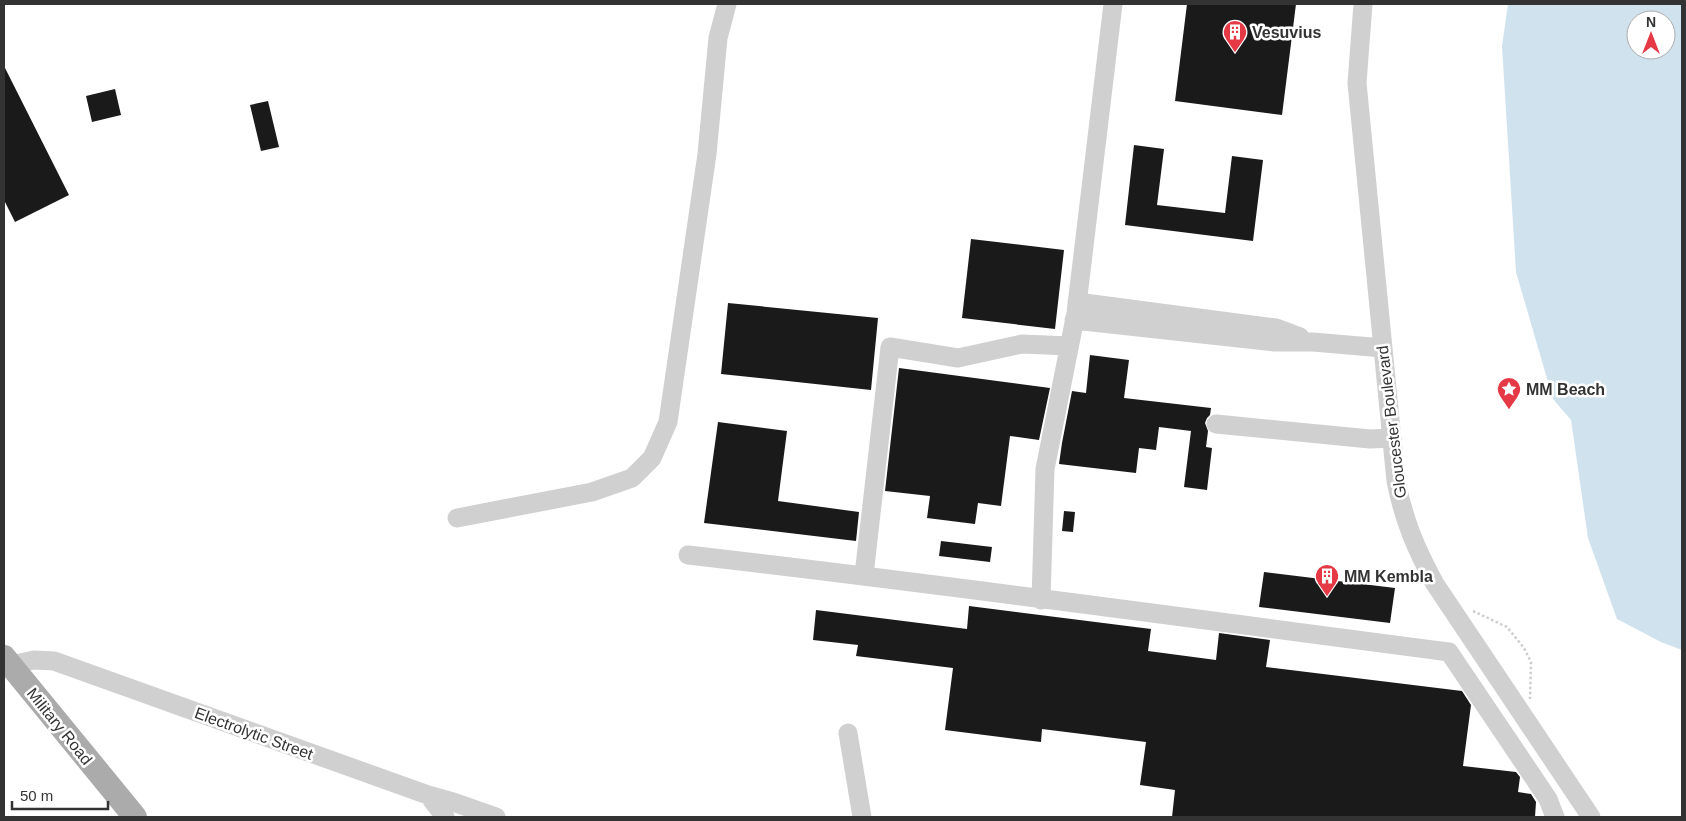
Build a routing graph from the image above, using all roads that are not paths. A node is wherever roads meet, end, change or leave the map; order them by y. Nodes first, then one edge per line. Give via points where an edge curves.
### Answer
1 (727, 4) edge
2 (1113, 4) edge
3 (1363, 4) edge
4 (1076, 311) junction
5 (1069, 346) junction
6 (1383, 348) junction
7 (1216, 424) dead end
8 (1392, 438) junction
9 (457, 518) dead end
10 (688, 555) dead end
11 (864, 575) junction
12 (1041, 600) junction
13 (7, 661) edge
14 (848, 733) dead end
15 (428, 796) junction
16 (131, 816) edge
17 (445, 817) edge
18 (496, 817) edge
19 (862, 817) edge
20 (1555, 817) edge
21 (1590, 817) edge

1 - 9 street via 718,38 707,154 668,422 652,458 632,478 592,492
2 - 4 street
3 - 6 street, Gloucester Boulevard via 1357,83
4 - 5 street
4 - 6 street via 1276,328 1313,342
5 - 11 street via 1022,344 958,358 890,347
5 - 12 street via 1045,469
6 - 8 street, Gloucester Boulevard
7 - 8 street via 1370,439
8 - 21 street, Gloucester Boulevard via 1400,502 1419,555
10 - 11 street
11 - 12 street
12 - 20 street via 1449,652 1548,799
13 - 15 street, Electrolytic Street via 54,661
13 - 16 main road, Military Road
14 - 19 street
15 - 17 street
15 - 18 street, Electrolytic Street

